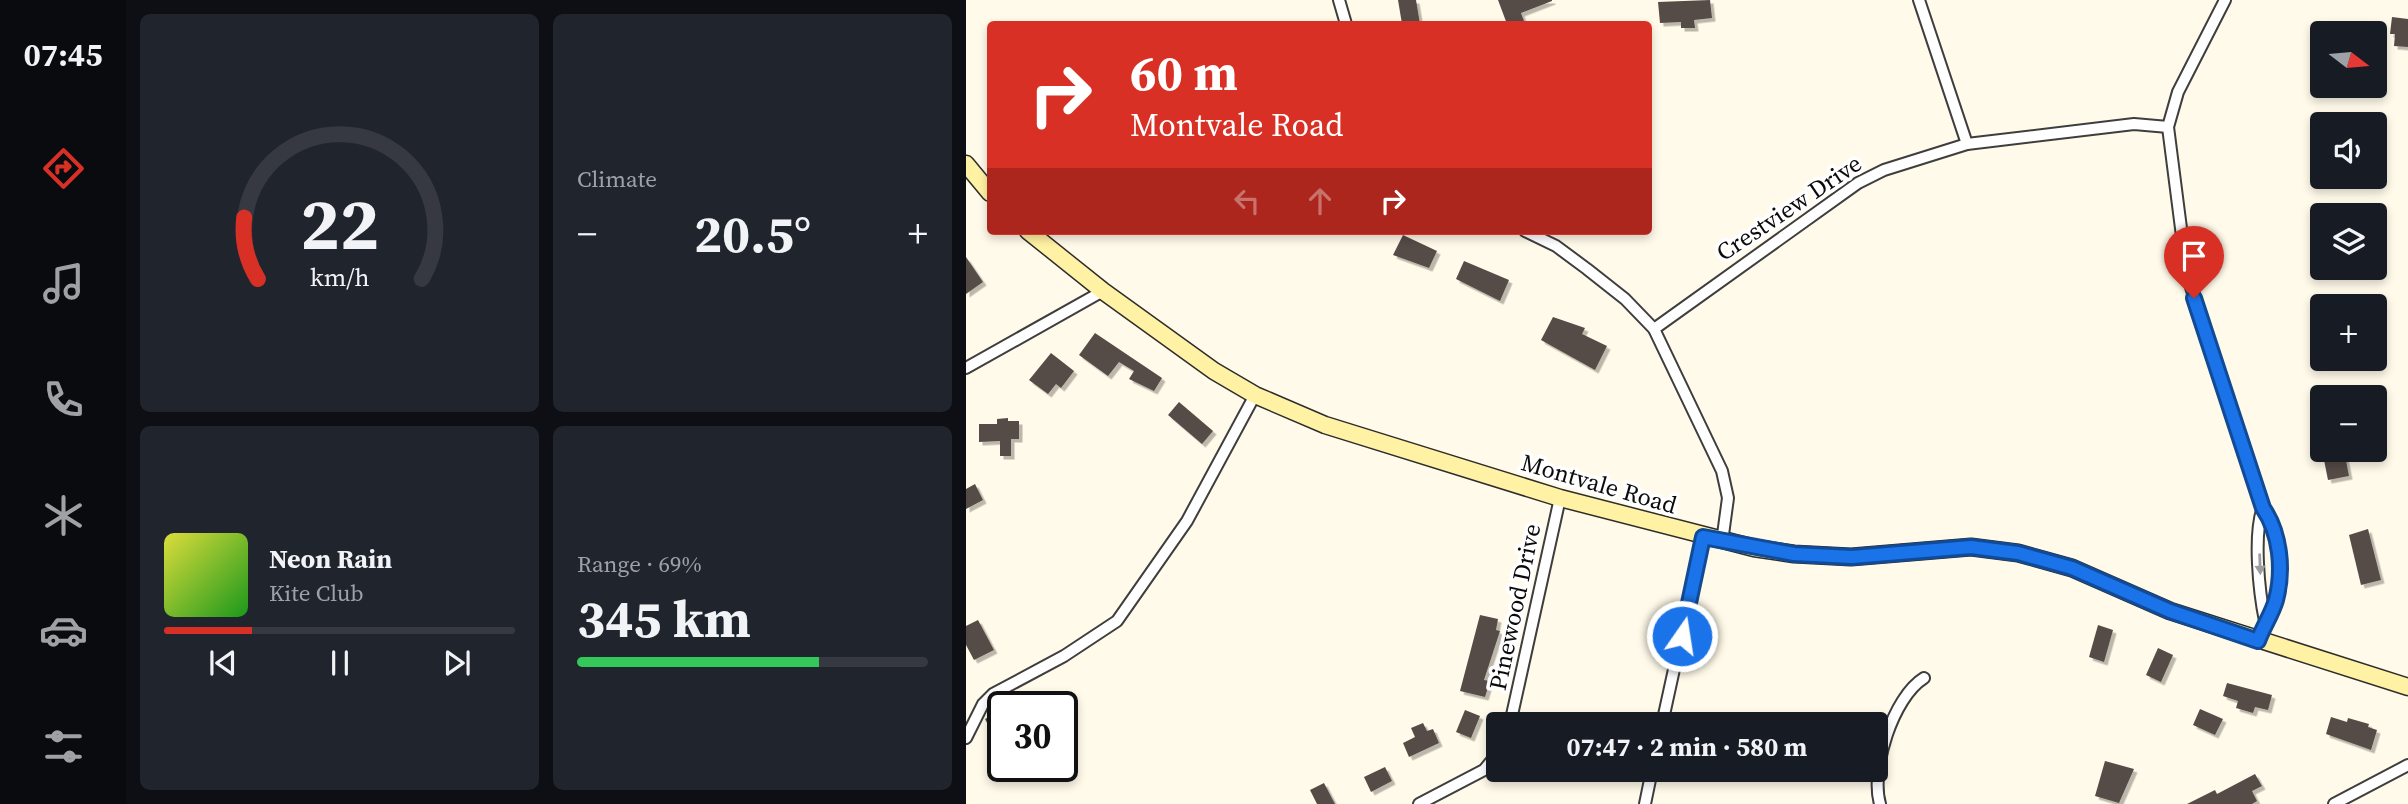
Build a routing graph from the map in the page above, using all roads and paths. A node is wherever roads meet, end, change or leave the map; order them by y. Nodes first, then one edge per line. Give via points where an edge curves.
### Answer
1 (1339, 0) edge
2 (1919, 0) edge
3 (2225, 0) edge
4 (1345, 21) edge
5 (2168, 127) junction
6 (1967, 144) junction
7 (966, 164) edge
8 (987, 189) edge
9 (1033, 235) edge
10 (1533, 235) edge
11 (1103, 291) junction
12 (1654, 329) junction
13 (966, 368) edge
14 (1255, 395) junction
15 (1560, 498) junction
16 (2263, 508) junction
17 (1703, 537) junction
18 (1722, 542) junction
19 (2265, 621) junction
20 (2258, 641) junction
21 (1924, 678) dead end
22 (2408, 687) edge
23 (1513, 712) edge
24 (1664, 712) edge
25 (966, 738) edge
26 (2408, 765) edge
27 (1486, 767) edge
28 (1650, 782) edge
29 (1419, 804) edge
30 (1645, 804) edge
31 (1880, 804) edge
32 (2334, 804) edge

1 - 4 street
2 - 6 street
3 - 5 street via 2178,92
5 - 6 street, Crestview Drive via 2134,124
5 - 16 street via 2187,275
6 - 12 street, Crestview Drive via 1858,183
7 - 8 main road
9 - 11 main road, Montvale Road
10 - 12 street via 1587,269
11 - 13 street
11 - 14 main road, Montvale Road
12 - 18 street via 1723,471 1728,498
14 - 15 main road, Montvale Road via 1325,425
14 - 25 street via 1187,521 1117,621 993,694
15 - 17 main road, Montvale Road
15 - 23 street, Pinewood Drive
16 -> 19 street via 2258,520
16 - 19 street via 2274,523 2279,553 2275,603
17 - 18 main road, Montvale Road
17 - 24 street
18 - 20 main road, Montvale Road via 1794,554 1852,557 1971,547 2018,553 2072,568 2170,611
19 - 20 street
20 - 22 main road, Montvale Road
21 - 31 street via 1903,698 1886,738 1878,769
26 - 32 street
27 - 29 street
28 - 30 street

